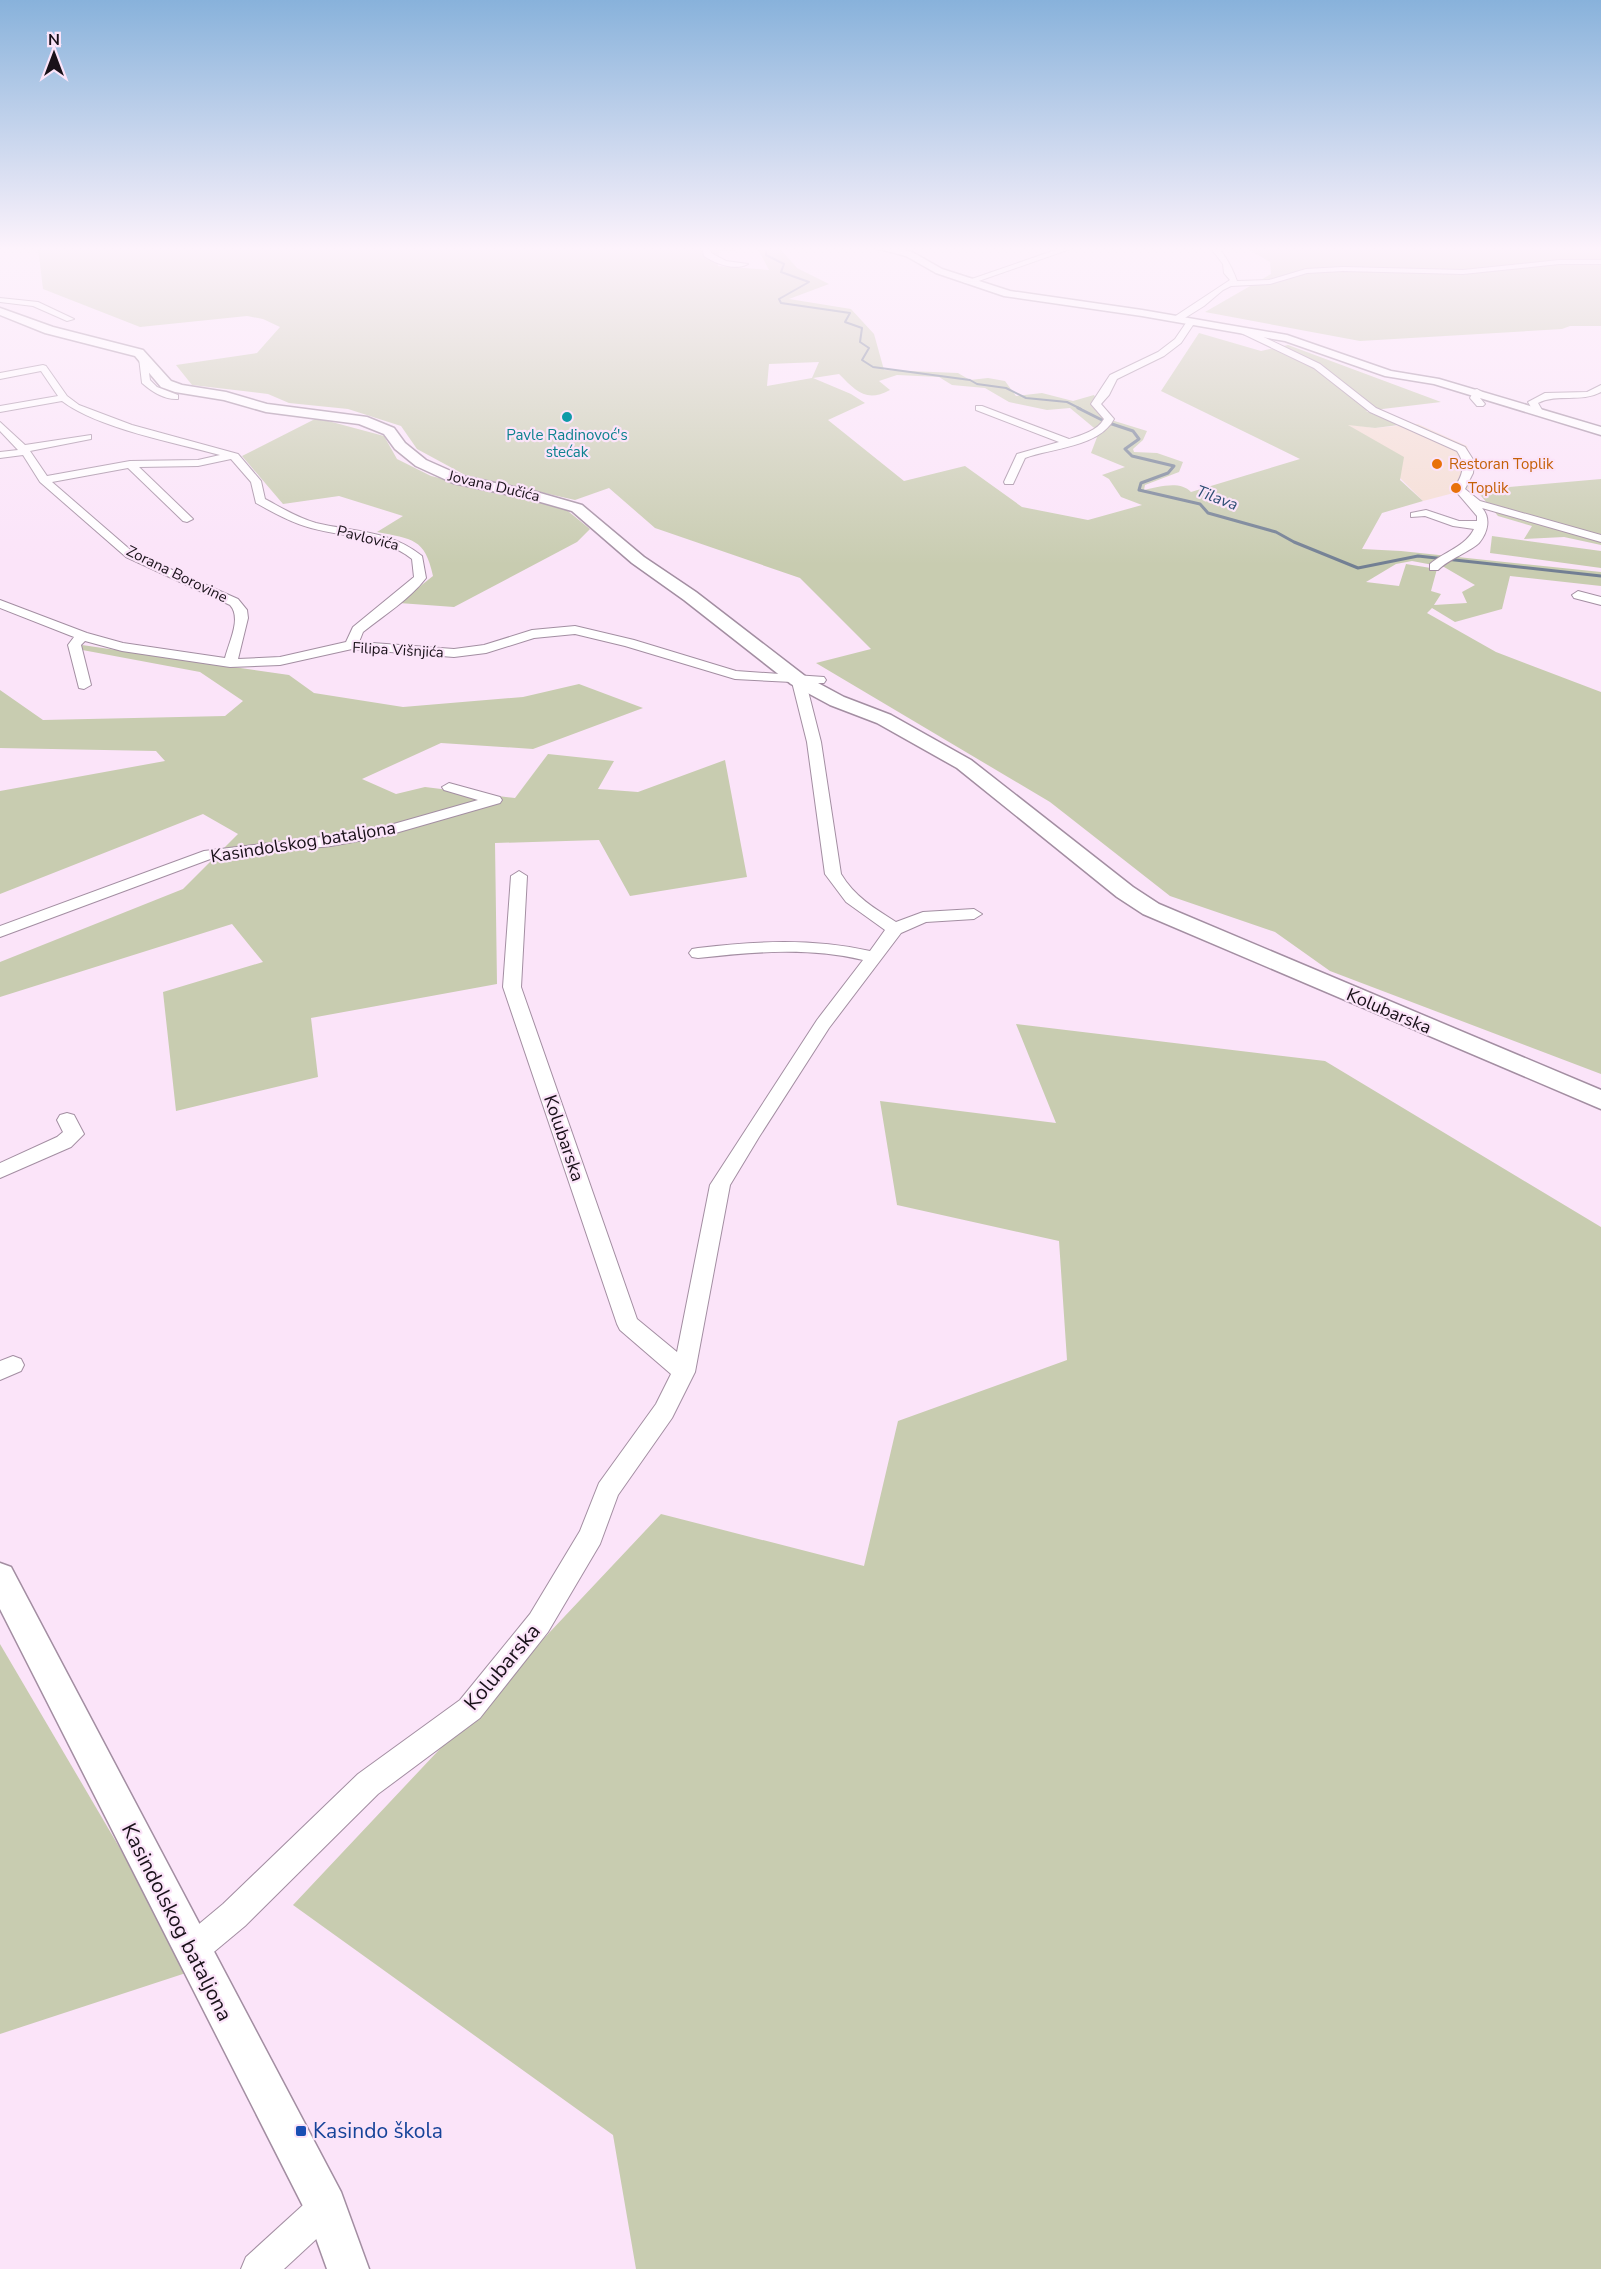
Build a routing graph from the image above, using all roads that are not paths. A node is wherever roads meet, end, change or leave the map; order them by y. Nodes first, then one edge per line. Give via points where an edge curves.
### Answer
1 (139, 353) edge
2 (1162, 353) edge
3 (1290, 353) edge
4 (1331, 353) edge
5 (143, 358) junction
6 (0, 376) edge
7 (1601, 388) edge
8 (1478, 392) junction
9 (1582, 395) junction
10 (175, 397) dead end
11 (64, 398) junction
12 (1601, 398) edge
13 (1480, 404) dead end
14 (979, 408) dead end
15 (0, 409) edge
16 (1537, 410) junction
17 (1376, 411) junction
18 (1414, 418) dead end
19 (0, 425) edge
20 (1601, 431) edge
21 (87, 437) dead end
22 (1069, 441) junction
23 (24, 450) junction
24 (0, 455) edge
25 (234, 456) junction
26 (130, 464) junction
27 (44, 480) junction
28 (1009, 483) dead end
29 (1465, 496) junction
30 (272, 507) junction
31 (1415, 515) dead end
32 (187, 519) dead end
33 (1480, 526) junction
34 (365, 528) dead end
35 (1601, 539) edge
36 (1440, 562) dead end
37 (1578, 595) dead end
38 (1601, 601) edge
39 (0, 604) edge
40 (82, 636) junction
41 (352, 645) junction
42 (230, 663) junction
43 (798, 680) junction
44 (819, 680) dead end
45 (84, 685) dead end
46 (449, 787) dead end
47 (519, 876) dead end
48 (974, 914) dead end
49 (895, 929) junction
50 (0, 932) edge
51 (698, 953) dead end
52 (873, 957) junction
53 (1601, 1100) edge
54 (67, 1120) dead end
55 (0, 1171) edge
56 (684, 1371) junction
57 (0, 1577) edge
58 (192, 1950) junction
59 (326, 2207) junction
60 (258, 2269) edge
61 (348, 2269) edge

1 - 5 main road, Jovana Dučića
2 - 22 street via 1113,376 1104,395 1096,400 1108,424
3 - 17 street via 1317,366
4 - 8 street via 1389,374
5 - 10 street via 145,381
5 - 43 main road, Jovana Dučića via 166,384 180,389 226,396 266,408 362,420 389,431 421,463 458,480 563,502 585,513 638,560
6 - 11 street via 43,368
7 - 9 street
8 - 13 street via 1475,398
8 - 16 street
9 - 12 street
9 - 16 street via 1540,398 1533,402
11 - 15 street
11 - 25 street via 76,407 129,427
14 - 22 street
16 - 20 street
17 - 18 street via 1405,413
17 - 29 street via 1461,449 1469,461 1468,473 1459,489
19 - 23 street, Zorana Borovine
21 - 23 street
22 - 28 street via 1021,456
23 - 24 street
23 - 27 street, Zorana Borovine
25 - 26 street via 198,463
25 - 30 street via 256,481 260,501
26 - 27 street
26 - 32 street
27 - 42 street, Zorana Borovine via 130,555 234,602 242,618
29 - 33 street via 1482,515
29 - 35 street via 1497,510
30 - 34 street, Pavlovića
30 - 41 street, Pavlovića via 315,526 401,544 418,558 420,578 357,630
31 - 33 street via 1426,513 1457,525
33 - 36 street via 1474,541
37 - 38 street
39 - 40 street, Filipa Višnjića
40 - 42 street, Filipa Višnjića via 122,647
40 - 45 street via 74,645
41 - 42 street, Filipa Višnjića via 280,661
41 - 43 street, Filipa Višnjića via 454,653 486,649 532,634 575,630 735,675
43 - 44 street, Filipa Višnjića
43 - 49 street via 814,742 833,874 841,889 862,908
43 - 53 main road, Kolubarska via 837,701 884,719 964,764 1125,892 1178,922
46 - 50 street, Kasindolskog bataljona via 495,800 385,831 210,854
47 - 56 street, Kolubarska via 512,987 628,1324
48 - 49 street, Kolubarska via 923,917
49 - 52 street, Kolubarska
51 - 52 street via 786,945 844,949
52 - 56 street, Kolubarska via 823,1024 720,1185
54 - 55 street via 74,1134 64,1142
56 - 58 street, Kolubarska via 664,1411 608,1490 591,1536 539,1623 470,1708 368,1784 234,1915
57 - 58 street, Kasindolskog bataljona
58 - 59 street, Kasindolskog bataljona
59 - 60 street
59 - 61 street, Kasindolskog bataljona

